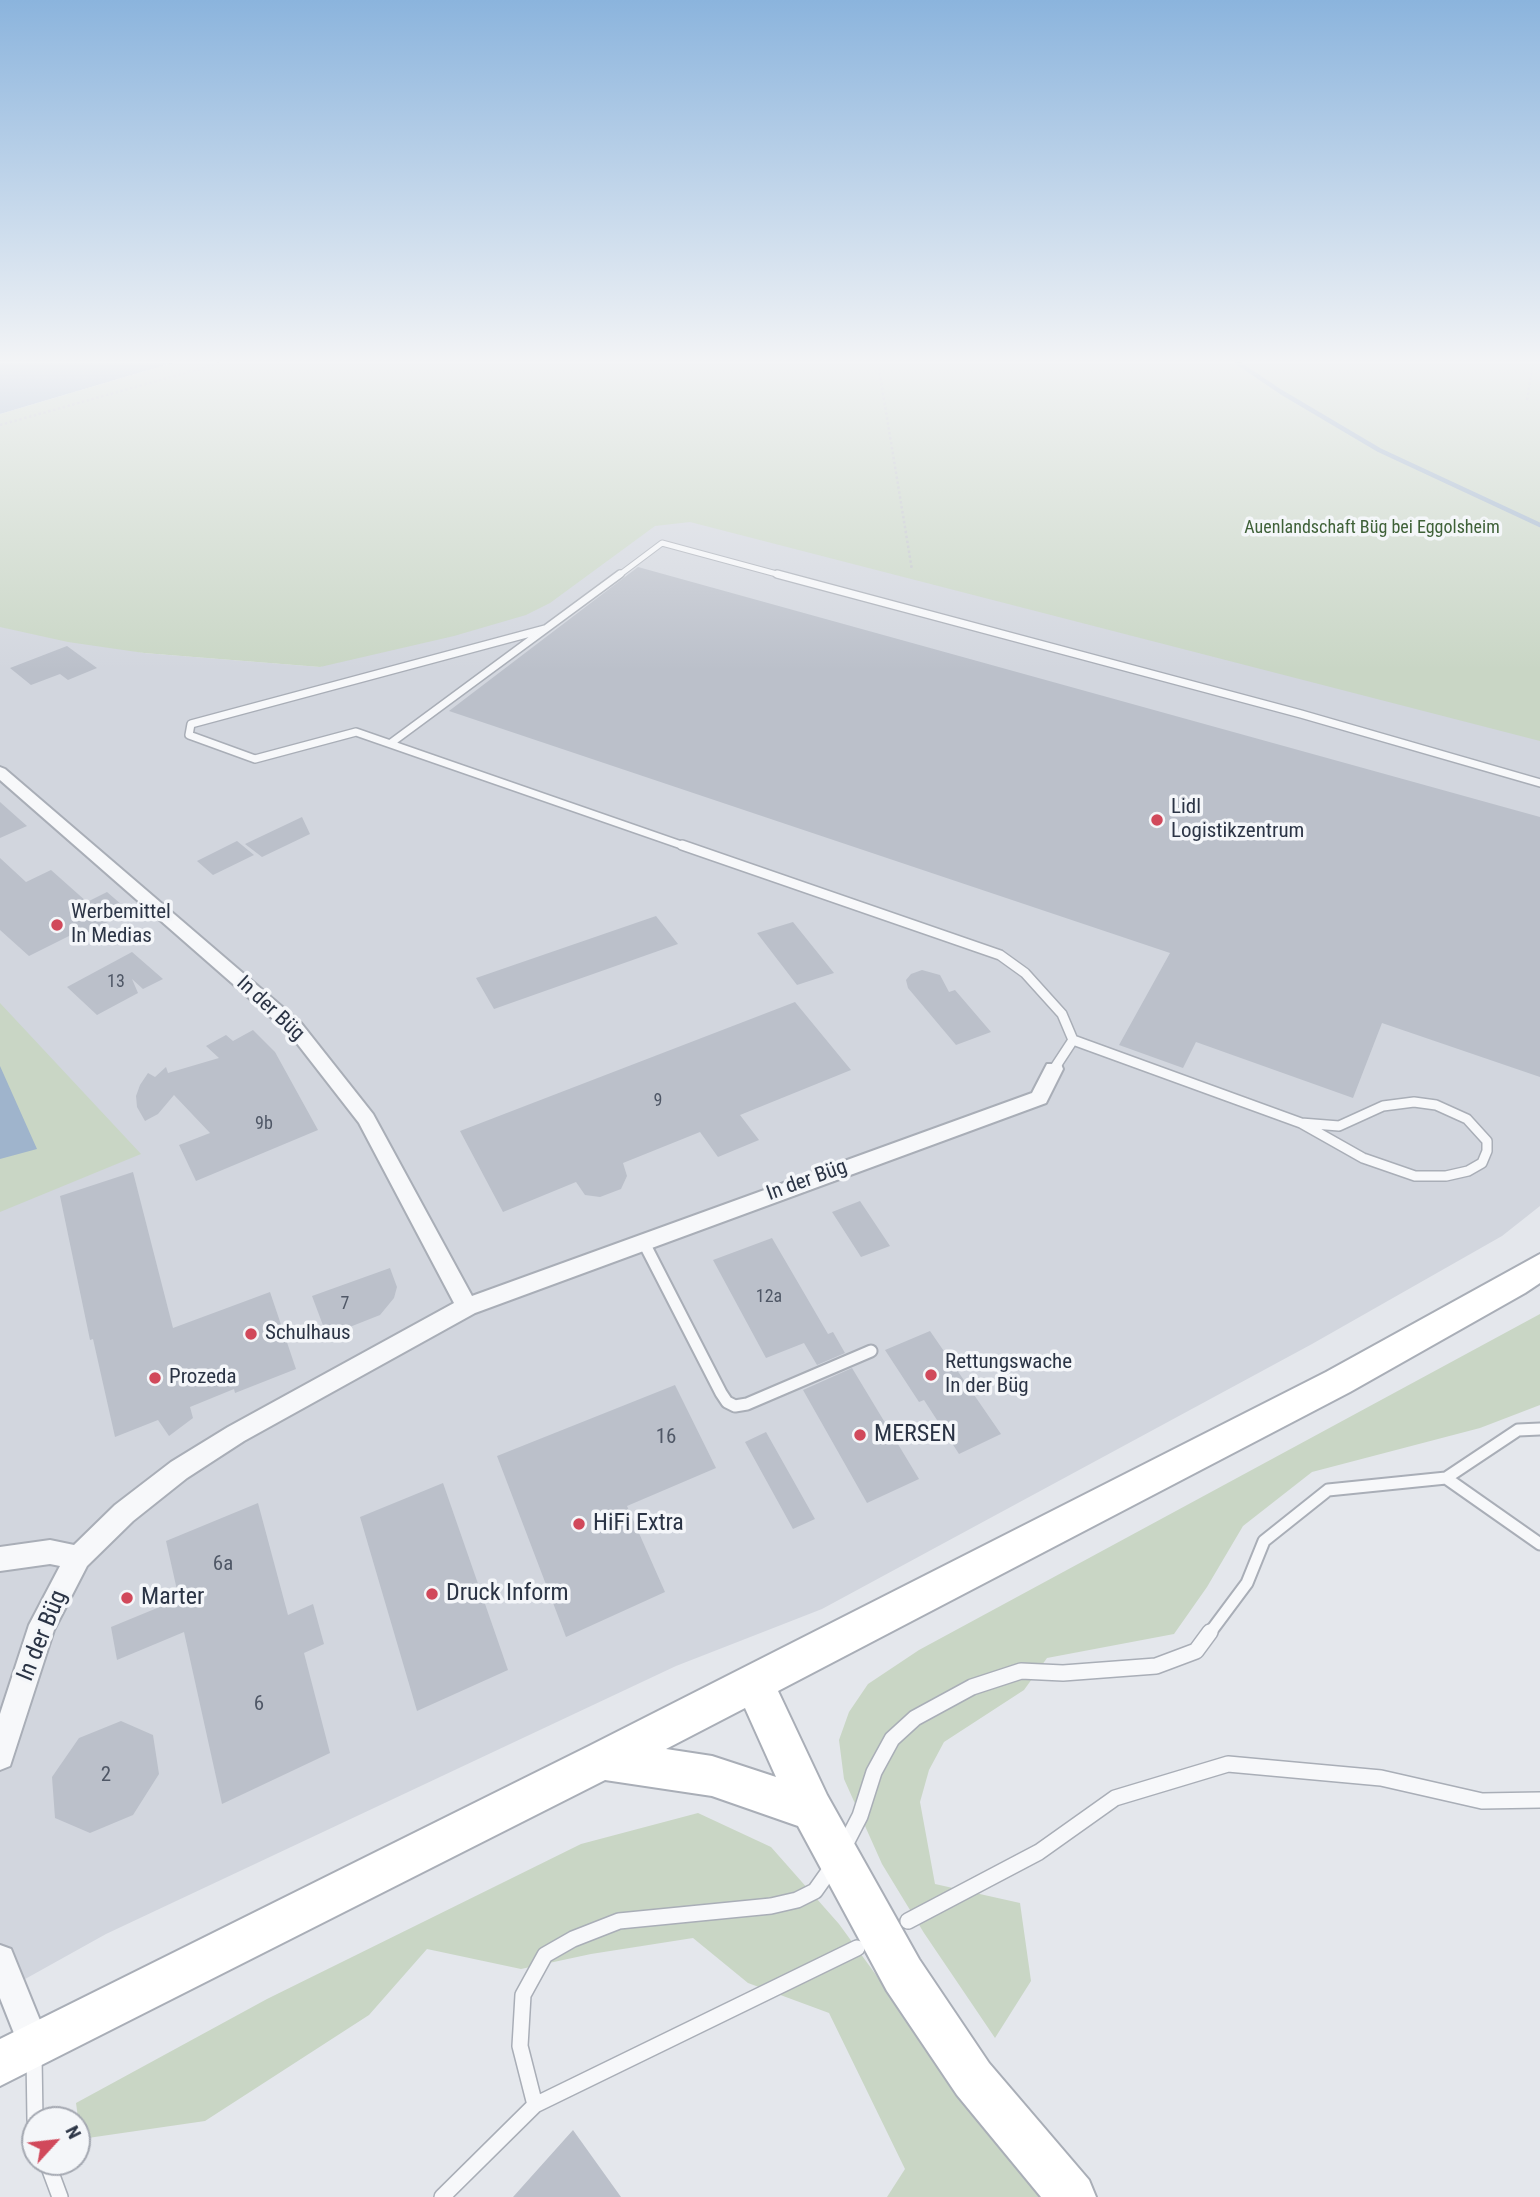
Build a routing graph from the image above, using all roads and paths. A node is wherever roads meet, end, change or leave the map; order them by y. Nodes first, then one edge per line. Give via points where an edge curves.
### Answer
1 (895, 466) edge
2 (912, 570) dead end
3 (545, 629) junction
4 (391, 743) junction
5 (0, 772) edge
6 (1540, 783) edge
7 (1073, 1040) junction
8 (1054, 1069) joint
9 (1301, 1123) junction
10 (643, 1241) junction
11 (1540, 1267) edge
12 (467, 1307) junction
13 (871, 1351) dead end
14 (1540, 1429) edge
15 (1446, 1478) junction
16 (1540, 1544) edge
17 (78, 1558) junction
18 (0, 1559) edge
19 (754, 1683) junction
20 (0, 1756) edge
21 (603, 1760) junction
22 (1540, 1800) edge
23 (812, 1810) junction
24 (838, 1859) junction
25 (908, 1921) dead end
26 (857, 1948) dead end
27 (0, 1959) edge
28 (17, 2054) edge
29 (535, 2105) junction
30 (32, 2106) edge
31 (52, 2176) edge
32 (60, 2197) edge
33 (442, 2197) edge
34 (1072, 2197) edge

1 - 2 path
3 - 4 lane
3 - 4 lane via 191,724 189,735 255,759 356,732
3 - 6 lane via 662,543 1301,713
4 - 7 lane via 1000,955 1043,990 1062,1014
5 - 12 street, In der Büg via 295,1028 366,1119
7 - 8 lane
7 - 9 lane
8 - 10 street, In der Büg via 1039,1098
9 - 9 lane via 1339,1126 1383,1105 1436,1105 1467,1119 1482,1133 1488,1151 1482,1163 1468,1171 1415,1177 1363,1158
10 - 12 street, In der Büg
10 - 13 lane via 721,1393 735,1406
11 - 19 main road via 1338,1382
12 - 17 street, In der Büg via 260,1420 179,1470 124,1513
14 - 15 lane via 1518,1430
15 - 16 lane
15 - 24 lane via 1328,1490 1264,1541 1247,1583 1195,1651 1156,1666 1063,1673 1021,1671 972,1687 915,1718 892,1738
17 - 18 street via 50,1552
17 - 20 street, In der Büg via 42,1625
19 - 21 main road
19 - 23 main road
21 - 23 main road via 712,1776
21 - 28 main road
22 - 25 lane via 1482,1801 1381,1778 1228,1765 1115,1798 1039,1852
23 - 24 main road
24 - 29 lane via 816,1891 797,1900 619,1921 545,1955 523,1995 520,2046
24 - 34 main road via 903,1975 973,2079
26 - 29 lane
27 - 28 street
28 - 30 lane
29 - 33 lane
31 - 32 lane

